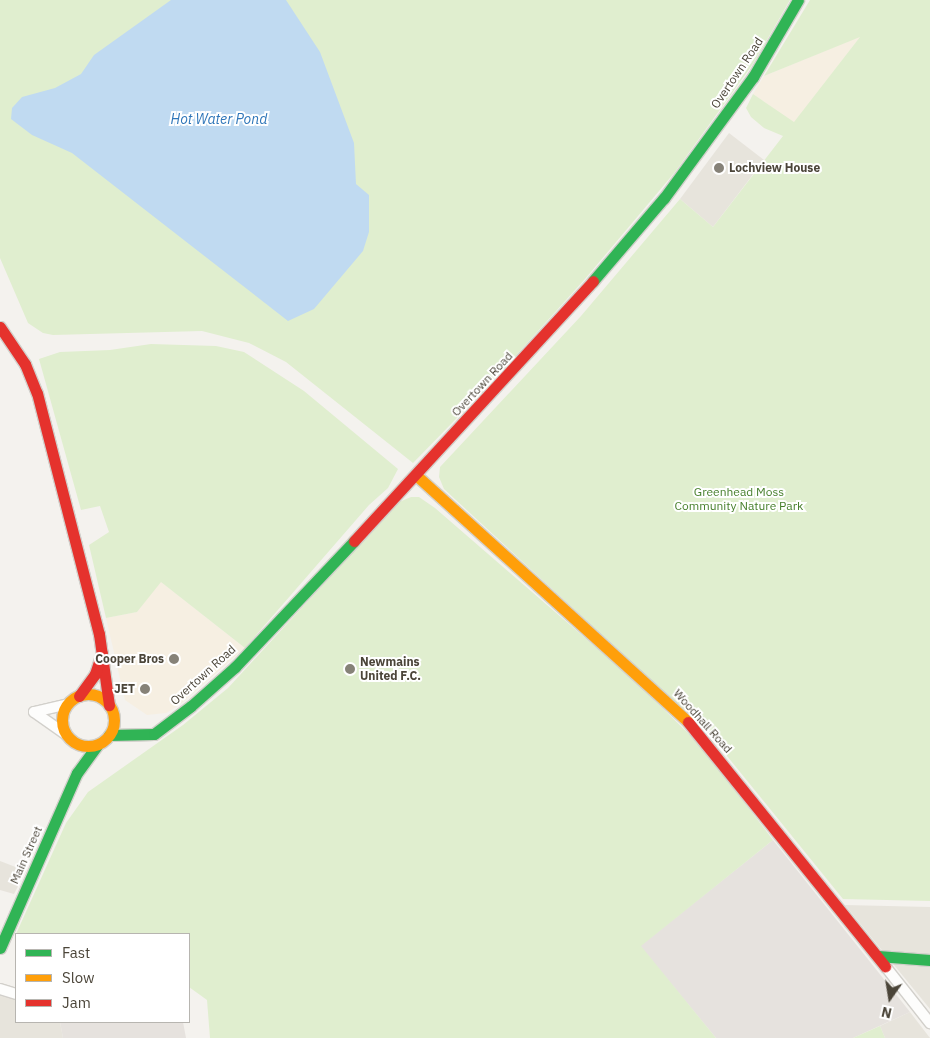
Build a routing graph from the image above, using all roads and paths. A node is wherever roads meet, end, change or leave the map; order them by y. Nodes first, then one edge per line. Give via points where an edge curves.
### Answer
1 (798, 0) edge
2 (0, 326) edge
3 (0, 333) edge
4 (13, 346) junction
5 (416, 475) junction
6 (102, 651) junction
7 (79, 696) junction
8 (68, 704) junction
9 (111, 709) junction
10 (110, 735) junction
11 (135, 736) junction
12 (68, 737) junction
13 (97, 745) junction
14 (77, 773) junction
15 (0, 948) edge
16 (878, 956) junction
17 (930, 960) edge
18 (886, 966) joint
19 (0, 989) edge
20 (15, 994) edge
21 (930, 1023) edge

1 - 5 main road, Overtown Road via 753,77 664,198 566,313
2 - 4 main road
3 - 4 main road
4 - 6 main road via 29,371 37,393
5 - 11 main road, Overtown Road via 236,667 154,734
5 - 16 main road, Woodhall Road via 689,723
6 - 7 main road via 95,674
6 - 9 main road
7 - 8 main road
7 - 9 main road via 96,695
8 - 12 main road via 62,719
8 - 12 street via 34,712
9 - 10 main road
9 - 11 main road via 118,723
10 - 11 main road, Overtown Road
10 - 13 main road
12 - 13 main road via 83,746
12 - 14 main road via 78,762
13 - 14 main road, Main Street
14 - 15 main road, Main Street
16 - 17 main road
16 - 18 main road, Woodhall Road
18 - 21 street, Woodhall Road
19 - 20 street

